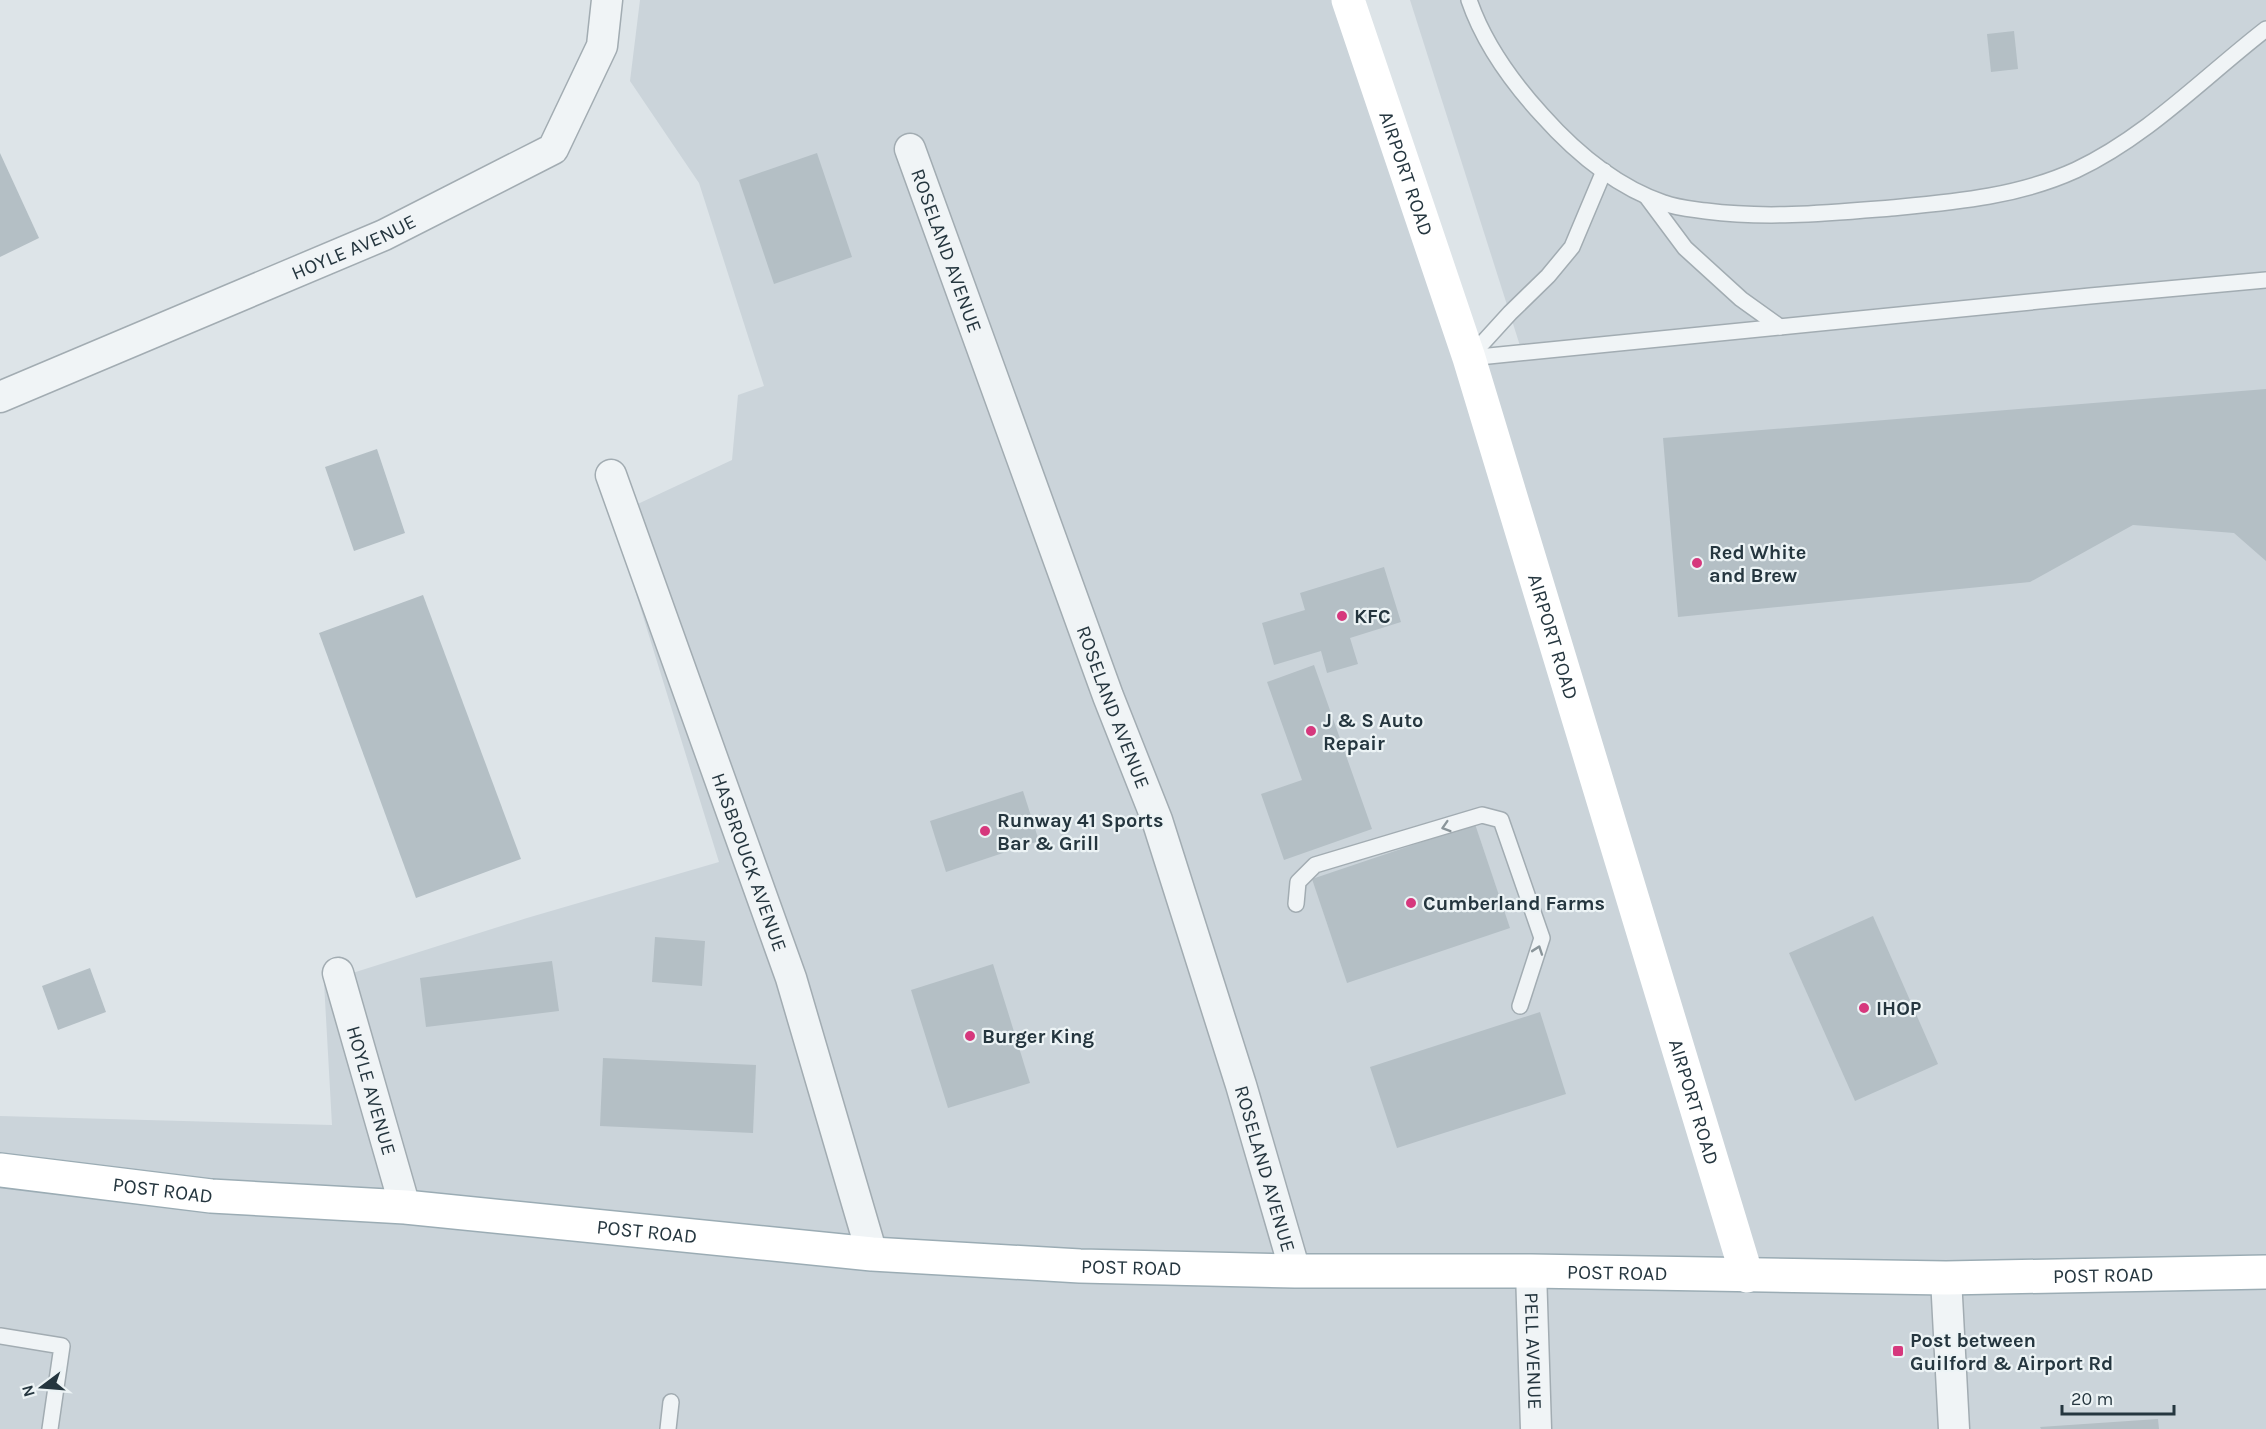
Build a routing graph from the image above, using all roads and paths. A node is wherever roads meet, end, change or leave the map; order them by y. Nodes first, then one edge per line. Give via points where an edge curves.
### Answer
1 (607, 0) edge
2 (1348, 0) edge
3 (1469, 0) edge
4 (2266, 29) edge
5 (910, 149) dead end
6 (1604, 171) junction
7 (1645, 194) junction
8 (2266, 280) edge
9 (1780, 327) junction
10 (1469, 358) junction
11 (0, 397) edge
12 (612, 475) dead end
13 (1296, 904) dead end
14 (338, 973) dead end
15 (1520, 1006) dead end
16 (0, 1170) edge
17 (405, 1207) junction
18 (872, 1254) junction
19 (1531, 1270) junction
20 (1295, 1271) junction
21 (2266, 1272) edge
22 (1747, 1276) junction
23 (1946, 1278) junction
24 (0, 1336) edge
25 (671, 1402) dead end
26 (50, 1429) edge
27 (668, 1429) edge
28 (1536, 1429) edge
29 (1954, 1429) edge

1 - 11 street, HOYLE AVENUE via 602,46 553,149 384,234
2 - 10 main road, AIRPORT ROAD
3 - 6 lane via 1478,25 1514,84 1550,123
4 - 7 lane via 2153,122 2096,160 2008,193 1941,204 1755,216 1688,209
5 - 20 street, ROSELAND AVENUE via 1108,696 1158,820
6 - 7 lane
6 - 10 lane via 1572,247
7 - 9 lane via 1685,248 1741,299
8 - 9 lane
9 - 10 lane
10 - 22 main road, AIRPORT ROAD
12 - 18 street, HASBROUCK AVENUE via 791,978
15 -> 13 lane via 1542,938 1501,820 1482,815 1315,865 1298,882
14 - 17 street, HOYLE AVENUE
16 - 17 main road, POST ROAD via 211,1196
17 - 18 main road, POST ROAD
18 - 20 main road, POST ROAD via 1069,1265
19 - 20 main road, POST ROAD
19 - 22 main road, POST ROAD
19 - 28 street, PELL AVENUE
21 - 23 main road, POST ROAD
22 - 23 main road, POST ROAD
23 - 29 street
24 - 26 lane via 62,1346
25 - 27 lane

